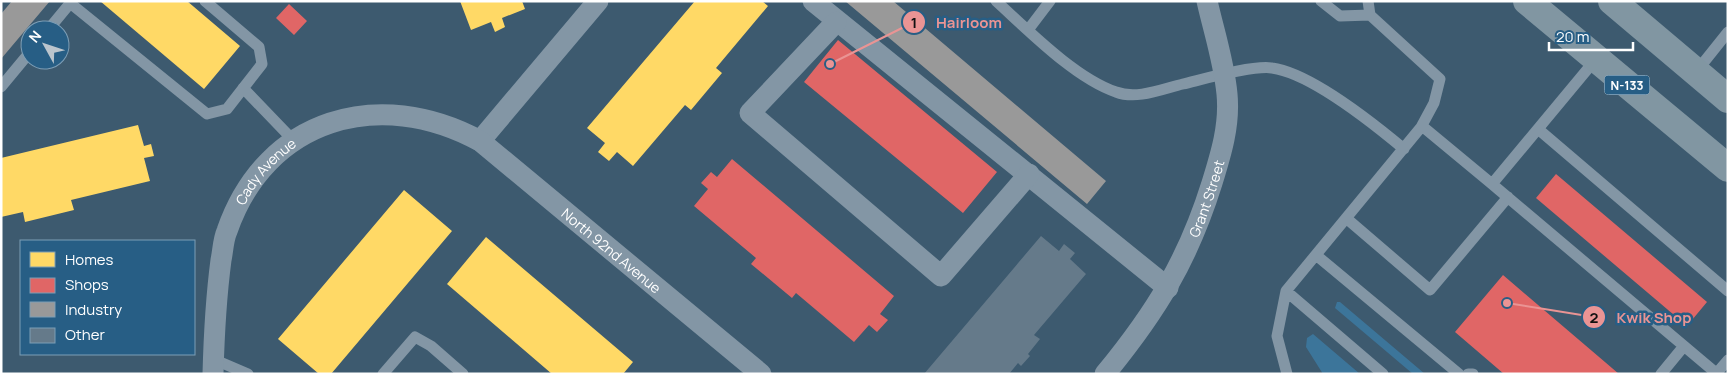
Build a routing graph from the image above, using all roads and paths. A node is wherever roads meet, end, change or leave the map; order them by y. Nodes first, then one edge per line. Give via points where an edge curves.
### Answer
1 (205, 1) edge
2 (598, 1) edge
3 (813, 1) edge
4 (996, 1) edge
5 (1050, 1) edge
6 (1208, 1) edge
7 (1321, 1) edge
8 (1368, 1) edge
9 (1527, 1) edge
10 (1612, 1) edge
11 (71, 2) edge
12 (1370, 14) junction
13 (56, 20) edge
14 (836, 22) junction
15 (1028, 30) junction
16 (1728, 32) edge
17 (1596, 59) junction
18 (20, 64) edge
19 (1696, 72) junction
20 (1224, 74) junction
21 (1, 87) edge
22 (243, 88) junction
23 (1728, 99) edge
24 (1420, 129) junction
25 (1538, 129) junction
26 (460, 130) joint
27 (294, 141) junction
28 (480, 141) junction
29 (1404, 149) junction
30 (1728, 168) edge
31 (1030, 174) junction
32 (1492, 184) junction
33 (1508, 197) junction
34 (1346, 218) junction
35 (1316, 255) junction
36 (1168, 288) junction
37 (1286, 291) junction
38 (1728, 291) edge
39 (1684, 346) junction
40 (1728, 360) edge
41 (213, 366) edge
42 (248, 374) edge
43 (383, 374) edge
44 (463, 374) edge
45 (761, 374) edge
46 (1106, 374) edge
47 (1287, 374) edge
48 (1384, 374) edge
49 (1458, 374) edge
50 (1468, 374) edge
51 (1473, 374) edge
52 (1661, 374) edge
53 (1716, 374) edge

1 - 22 lane via 259,47 262,64
2 - 28 street
3 - 14 street
4 - 15 lane
5 - 15 lane
6 - 20 street, Grant Street
7 - 12 lane via 1340,16
8 - 12 lane
9 - 17 main road, N-133
10 - 19 main road
11 - 13 lane
11 - 22 lane via 207,114 227,109
12 - 24 lane via 1440,79 1434,103
14 - 31 street
14 - 31 street via 750,113 941,276
15 - 20 lane via 1084,76 1117,93 1136,95
16 - 19 lane
17 - 25 lane
17 - 30 main road, N-133
18 - 21 lane
19 - 23 main road
20 - 29 lane via 1271,67 1284,71 1347,105
20 - 36 street, Grant Street via 1227,115 1219,161 1194,236
22 - 27 lane
24 - 29 lane
24 - 32 lane via 1422,126
25 - 32 lane
25 - 38 lane
26 - 27 street, Cady Avenue via 427,119 382,114 342,119
26 - 28 street, North 92nd Avenue
27 - 41 street, Cady Avenue via 272,157 249,183 226,232 218,284
28 - 45 street, North 92nd Avenue
29 - 34 lane
31 - 36 street
32 - 33 lane
33 - 34 lane via 1430,290
33 - 39 lane
34 - 35 lane
35 - 37 lane
35 - 49 lane
36 - 46 street, Grant Street
37 - 47 lane via 1277,336
37 - 48 lane
39 - 52 lane
39 - 53 lane
40 - 53 lane
41 - 42 lane
43 - 44 lane via 416,337
50 - 51 lane

